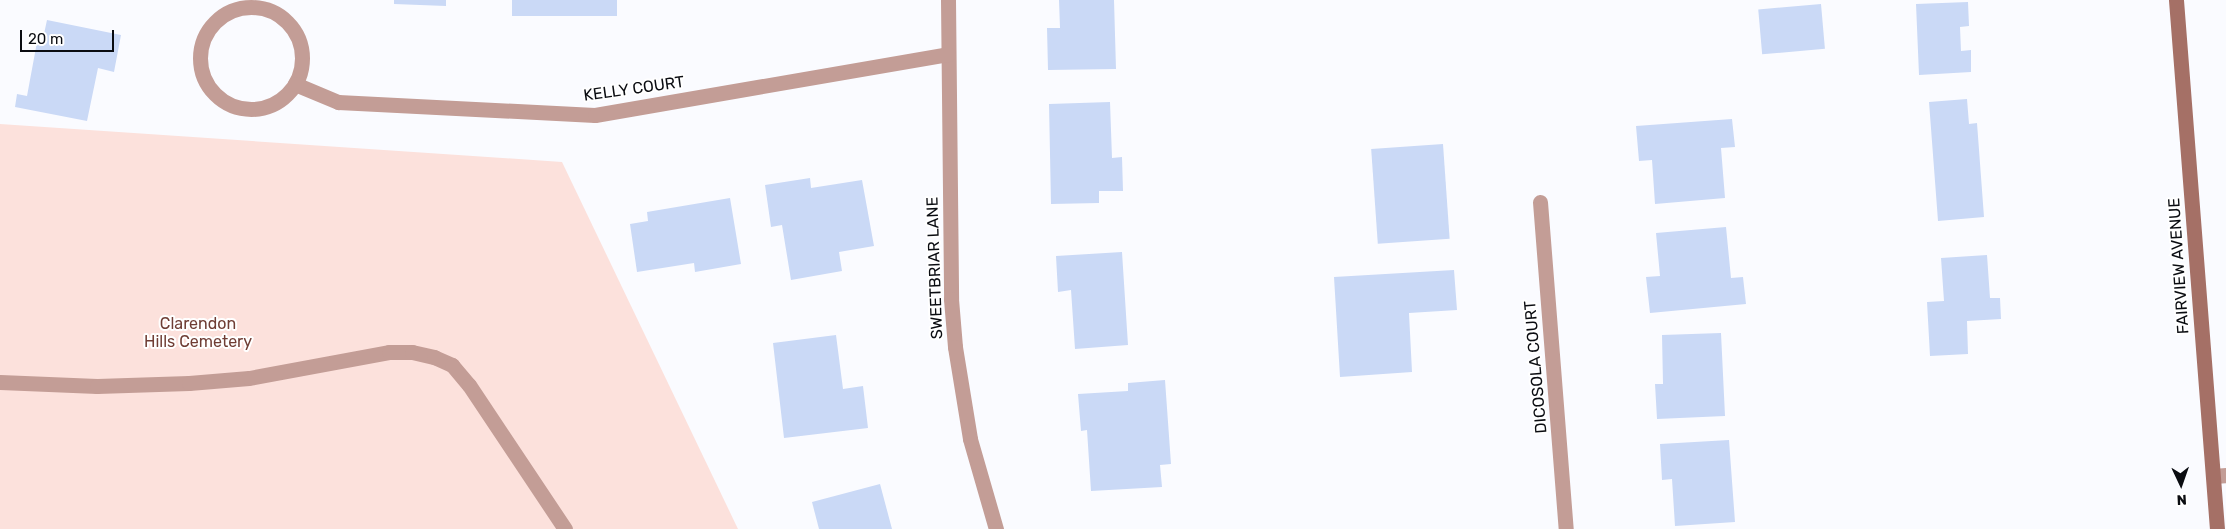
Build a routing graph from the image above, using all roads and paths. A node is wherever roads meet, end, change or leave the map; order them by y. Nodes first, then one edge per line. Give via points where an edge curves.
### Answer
1 (948, 0) edge
2 (2176, 0) edge
3 (948, 54) junction
4 (296, 84) junction
5 (1540, 202) dead end
6 (0, 382) edge
7 (2219, 476) edge
8 (565, 529) edge
9 (996, 529) edge
10 (1566, 529) edge
11 (2217, 529) edge

1 - 3 street, SWEETBRIAR LANE
2 - 7 street, FAIRVIEW AVENUE
3 - 4 street, KELLY COURT via 594,116 338,102
3 - 9 street, SWEETBRIAR LANE via 951,299 955,347 970,439
4 - 4 street via 302,67 302,50 296,33 285,19 269,10 252,7 234,10 218,18 207,32 201,47 204,78 225,102 240,108 256,109 285,96
5 - 10 street, DICOSOLA COURT
6 - 8 street via 98,386 189,383 250,378 389,352 412,352 434,357 452,366 469,385
7 - 11 street, FAIRVIEW AVENUE

